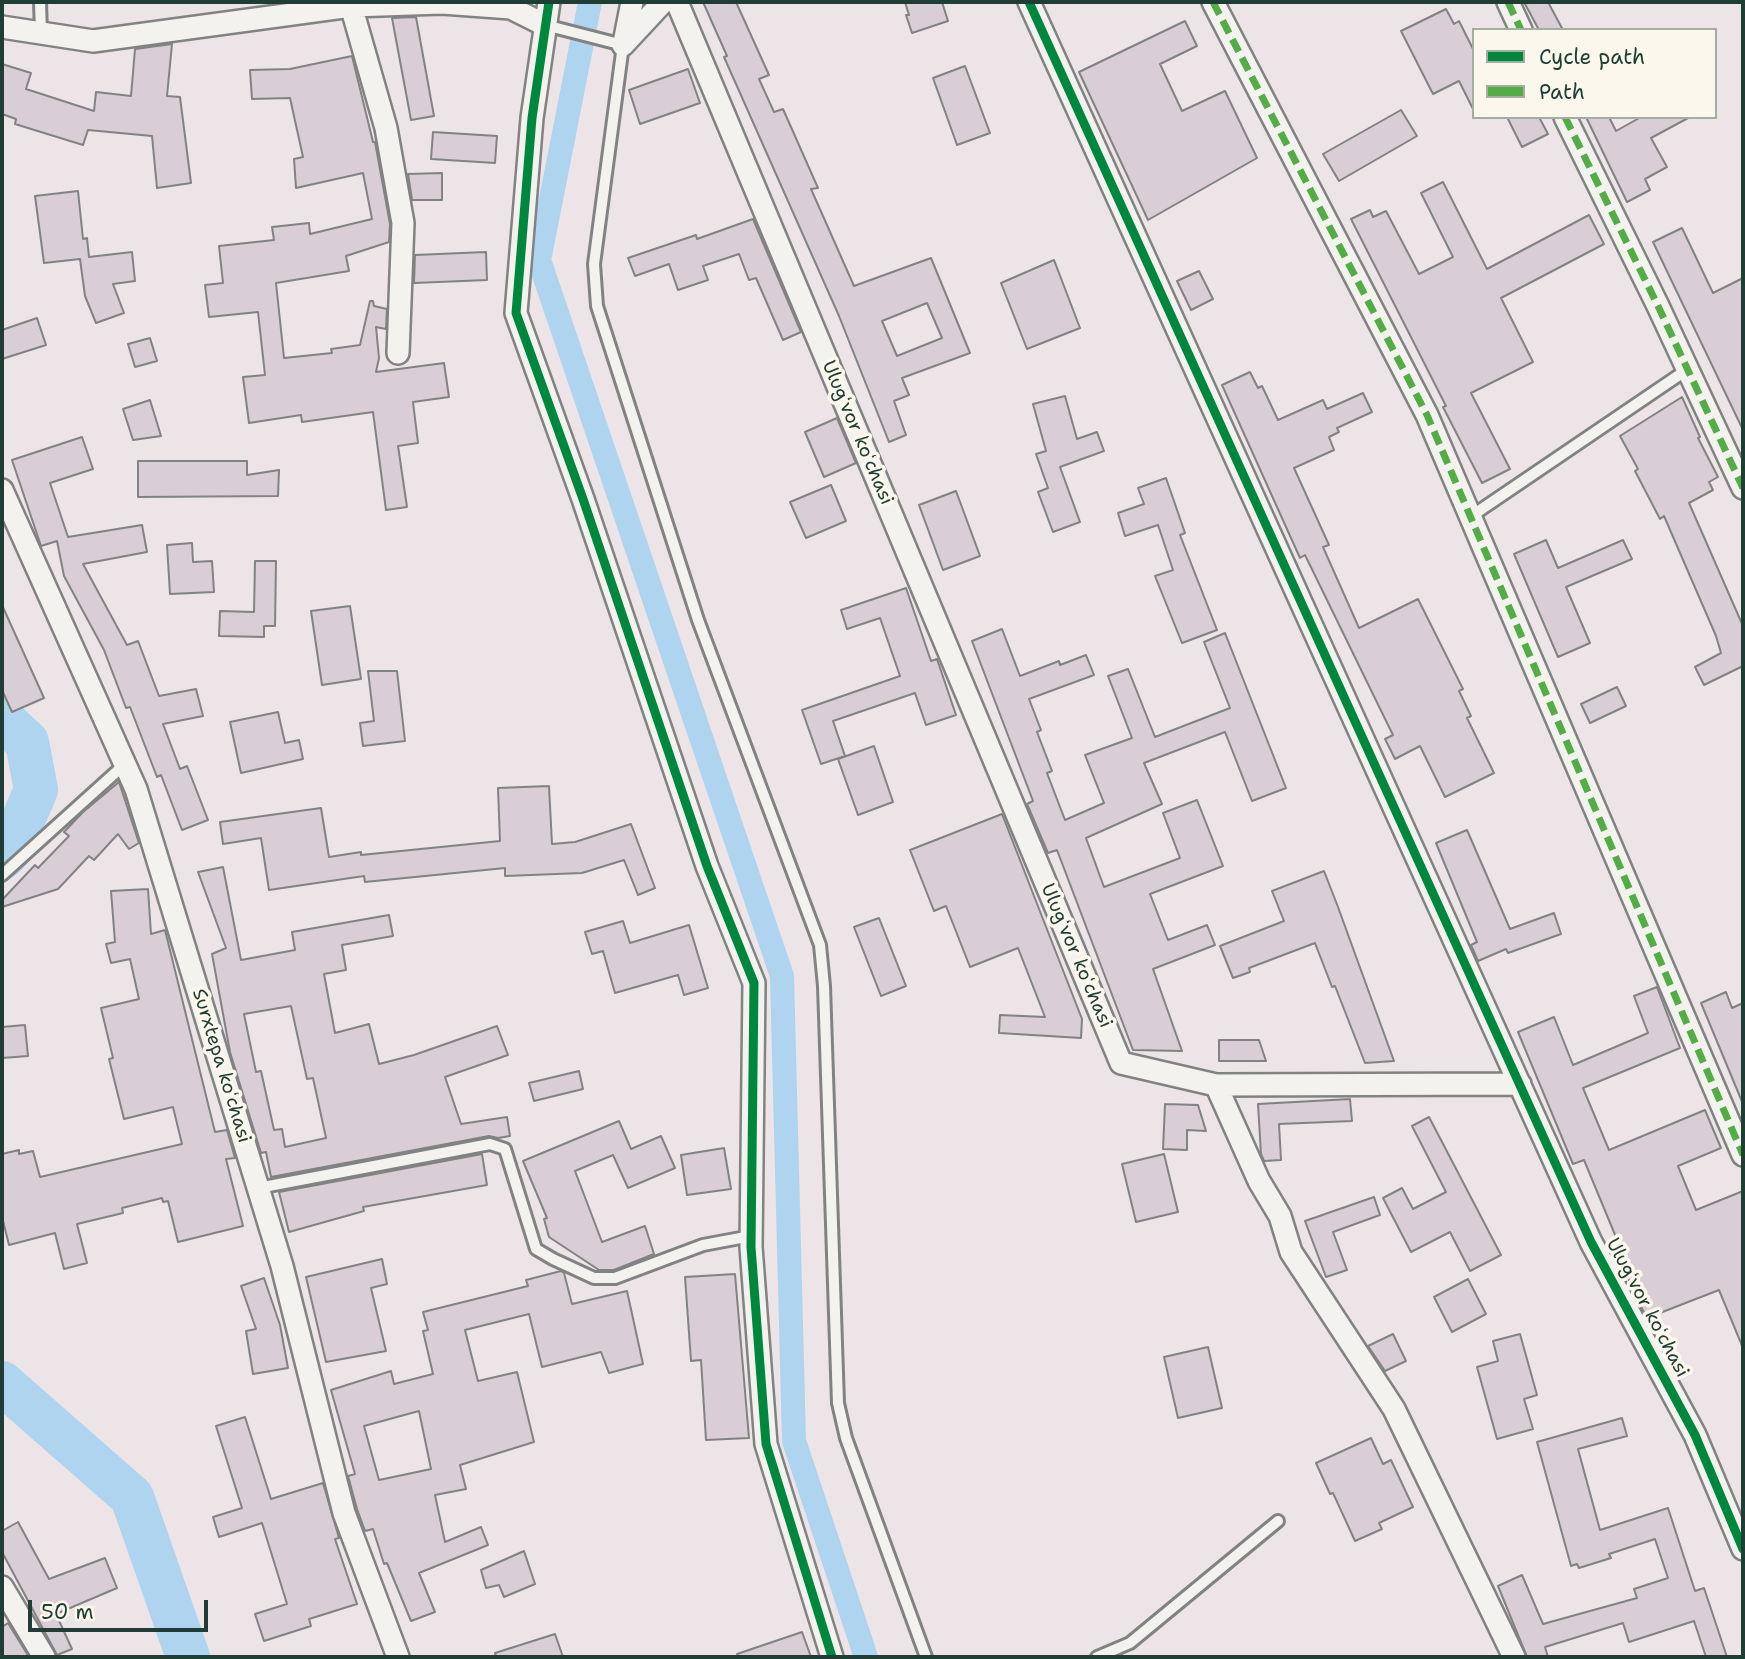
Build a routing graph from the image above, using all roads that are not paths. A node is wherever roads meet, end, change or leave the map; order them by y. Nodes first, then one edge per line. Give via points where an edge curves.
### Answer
1 (40, 2) edge
2 (549, 2) edge
3 (632, 2) edge
4 (663, 2) edge
5 (677, 2) edge
6 (1029, 2) edge
7 (1213, 2) edge
8 (1507, 2) edge
9 (350, 4) edge
10 (545, 26) junction
11 (2, 27) edge
12 (1520, 28) edge
13 (41, 33) junction
14 (623, 46) junction
15 (1566, 119) edge
16 (398, 353) dead end
17 (1688, 369) junction
18 (1743, 488) edge
19 (2, 490) edge
20 (1470, 517) junction
21 (125, 764) junction
22 (2, 876) edge
23 (1520, 1084) junction
24 (1216, 1085) junction
25 (1743, 1155) edge
26 (258, 1188) junction
27 (751, 1236) junction
28 (1278, 1521) dead end
29 (1743, 1549) edge
30 (2, 1587) edge
31 (44, 1657) edge
32 (398, 1657) edge
33 (832, 1657) edge
34 (926, 1657) edge
35 (1097, 1657) edge
36 (1514, 1657) edge

1 - 13 lane
2 - 10 street
3 - 14 street
4 - 14 street
5 - 24 street, Ulugʻvor koʻchasi via 1121,1063
6 - 23 street
7 - 20 street via 1427,415
8 - 12 street
9 - 10 street via 511,8
9 - 13 street via 93,41
9 - 16 street via 386,128 402,223
10 - 14 lane
10 - 27 street via 532,118 516,313 707,866 754,983
11 - 13 street
14 - 34 lane via 594,264 597,306 698,620 820,945 838,1402 846,1438
15 - 17 street
17 - 18 street
17 - 20 lane
19 - 21 street, Surxtepa koʻchasi
20 - 25 street
21 - 22 lane
21 - 26 street, Surxtepa koʻchasi
23 - 24 street, Ulugʻvor koʻchasi
23 - 29 street, Ulugʻvor koʻchasi via 1591,1242 1695,1435
24 - 36 street via 1279,1216 1291,1252 1394,1409
26 - 27 lane via 490,1144 505,1149 536,1249 594,1278 615,1278 702,1245
26 - 32 street, Surxtepa koʻchasi via 344,1513
27 - 33 street via 766,1444
28 - 35 lane via 1130,1643
30 - 31 street

